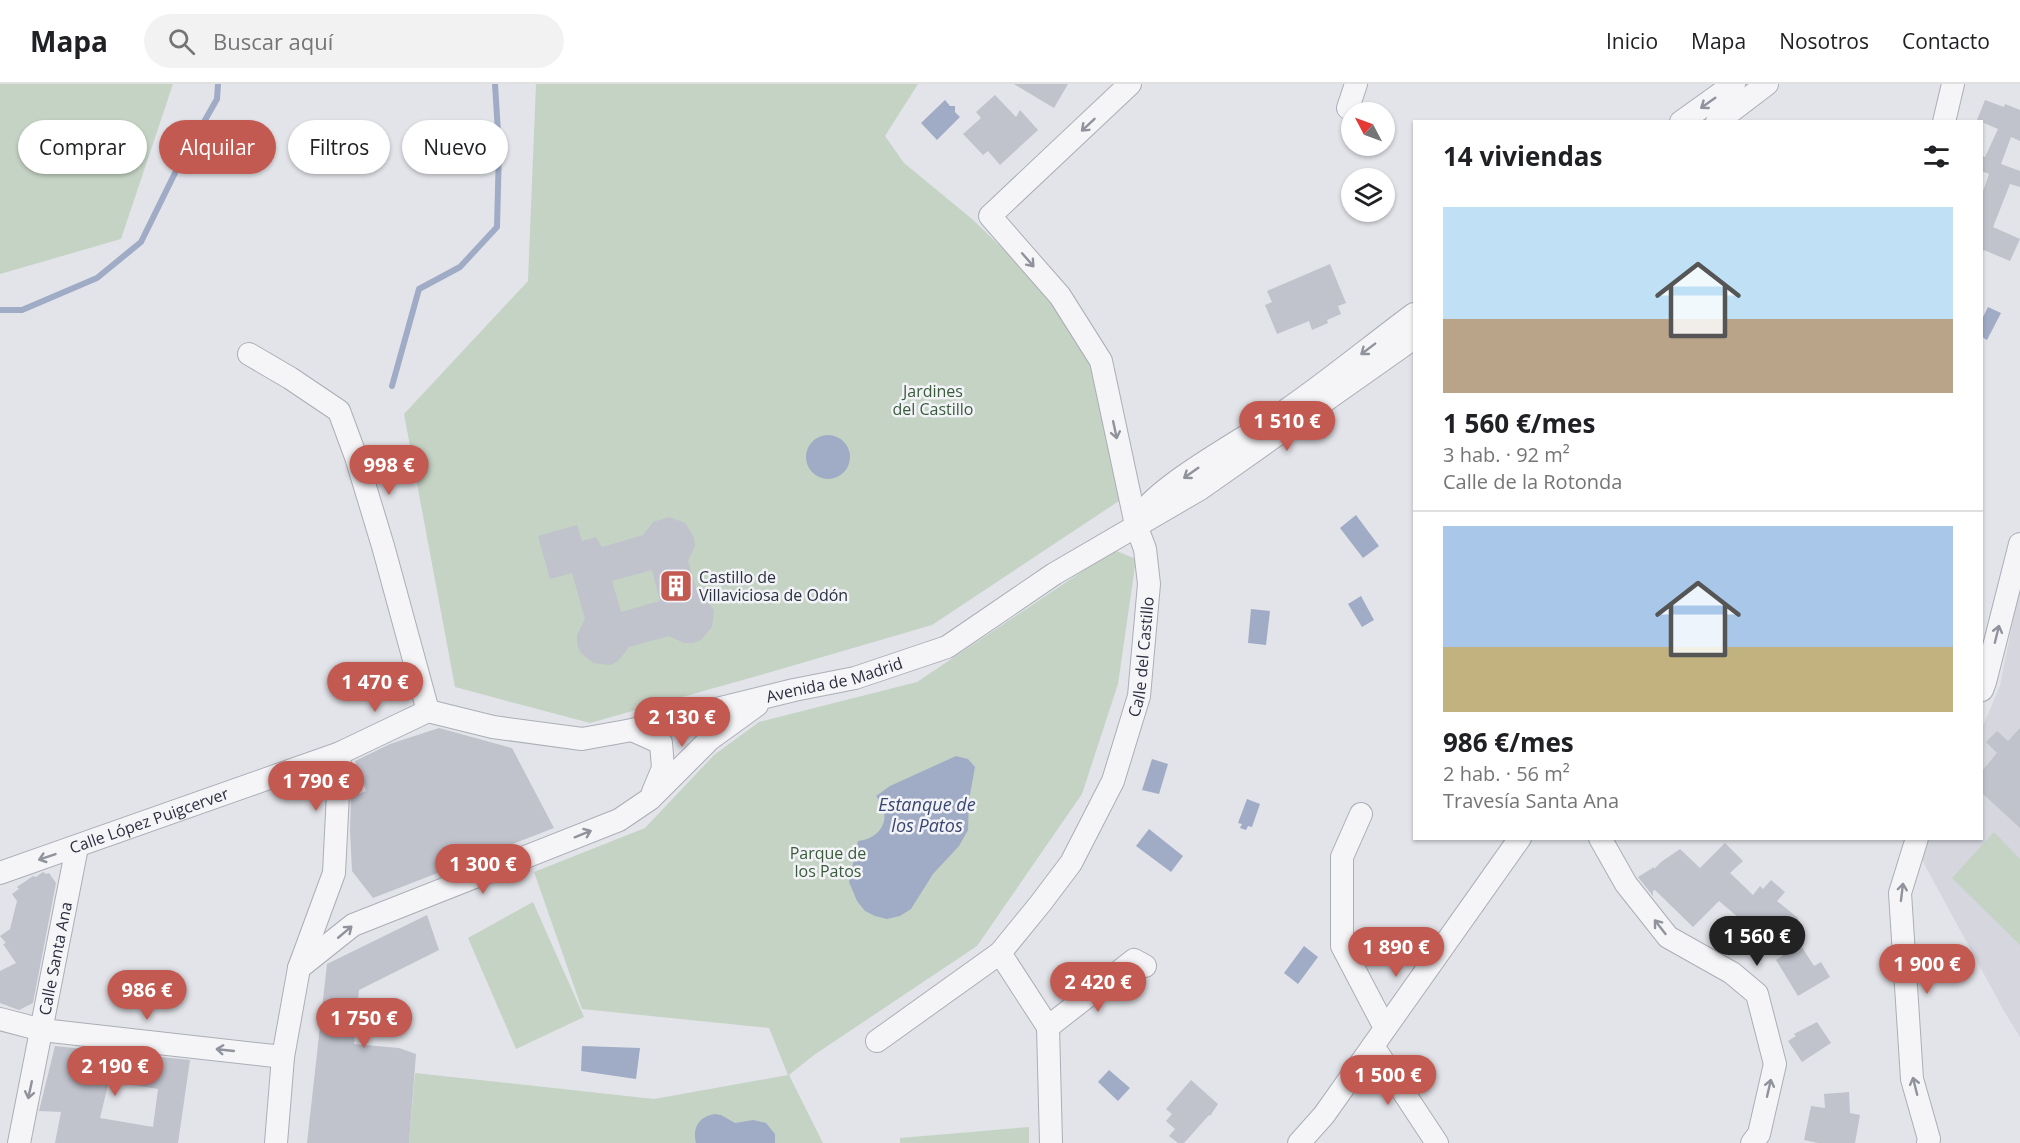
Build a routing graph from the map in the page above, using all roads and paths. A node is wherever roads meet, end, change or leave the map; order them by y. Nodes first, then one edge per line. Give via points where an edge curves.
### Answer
1 (1130, 84) edge
2 (1356, 84) edge
3 (1734, 84) edge
4 (1767, 84) edge
5 (1953, 84) edge
6 (1350, 102) edge
7 (1684, 120) edge
8 (1720, 120) edge
9 (1944, 120) edge
10 (1413, 315) edge
11 (1413, 339) edge
12 (249, 354) dead end
13 (1136, 525) junction
14 (2020, 544) edge
15 (1983, 688) edge
16 (766, 698) junction
17 (428, 711) junction
18 (632, 730) junction
19 (340, 753) junction
20 (650, 799) junction
21 (1361, 814) dead end
22 (1519, 840) edge
23 (1601, 840) edge
24 (1916, 840) edge
25 (77, 847) junction
26 (0, 873) edge
27 (1000, 953) junction
28 (1145, 966) dead end
29 (299, 968) junction
30 (0, 1019) edge
31 (1048, 1027) junction
32 (42, 1030) junction
33 (1379, 1037) junction
34 (877, 1041) dead end
35 (284, 1057) junction
36 (19, 1143) edge
37 (276, 1143) edge
38 (1051, 1143) edge
39 (1299, 1143) edge
40 (1437, 1143) edge
41 (1752, 1143) edge
42 (1928, 1143) edge

1 -> 13 street, Calle del Castillo via 990,216 1060,296 1101,361
2 - 6 street
3 -> 7 street
4 - 8 street
5 - 9 street
10 -> 13 street, Avenida de Madrid via 1276,417 1160,495
11 - 13 street, Avenida de Madrid via 1200,489
12 - 17 street via 339,411 383,546
13 - 16 street, Avenida de Madrid via 1054,574 947,647 855,678
13 - 27 street, Calle del Castillo via 1145,549 1149,584 1139,696 1113,781 1071,863
15 -> 14 street
16 - 18 street, Avenida de Madrid
16 - 20 street via 710,739
17 - 18 street, Avenida de Madrid via 493,727 582,739
17 - 19 street, Calle López Puigcerver
18 - 20 street via 661,742 663,768
19 - 25 street, Calle López Puigcerver
19 - 29 street via 334,873
29 -> 20 street via 353,925 619,820
21 - 33 street via 1342,857 1342,945
22 - 33 street
41 -> 23 street via 1759,1134 1774,1064 1757,994 1732,973 1668,937 1626,884
42 -> 24 street via 1912,1080 1900,893
25 -> 26 street, Calle López Puigcerver
25 - 32 street, Calle Santa Ana
27 - 31 street
27 - 34 street, Calle del Castillo
28 - 31 street via 1134,960
29 - 35 street
30 - 32 street
31 - 38 street
35 -> 32 street
32 -> 36 street, Calle Santa Ana
33 - 39 street
33 - 40 street
35 - 37 street

